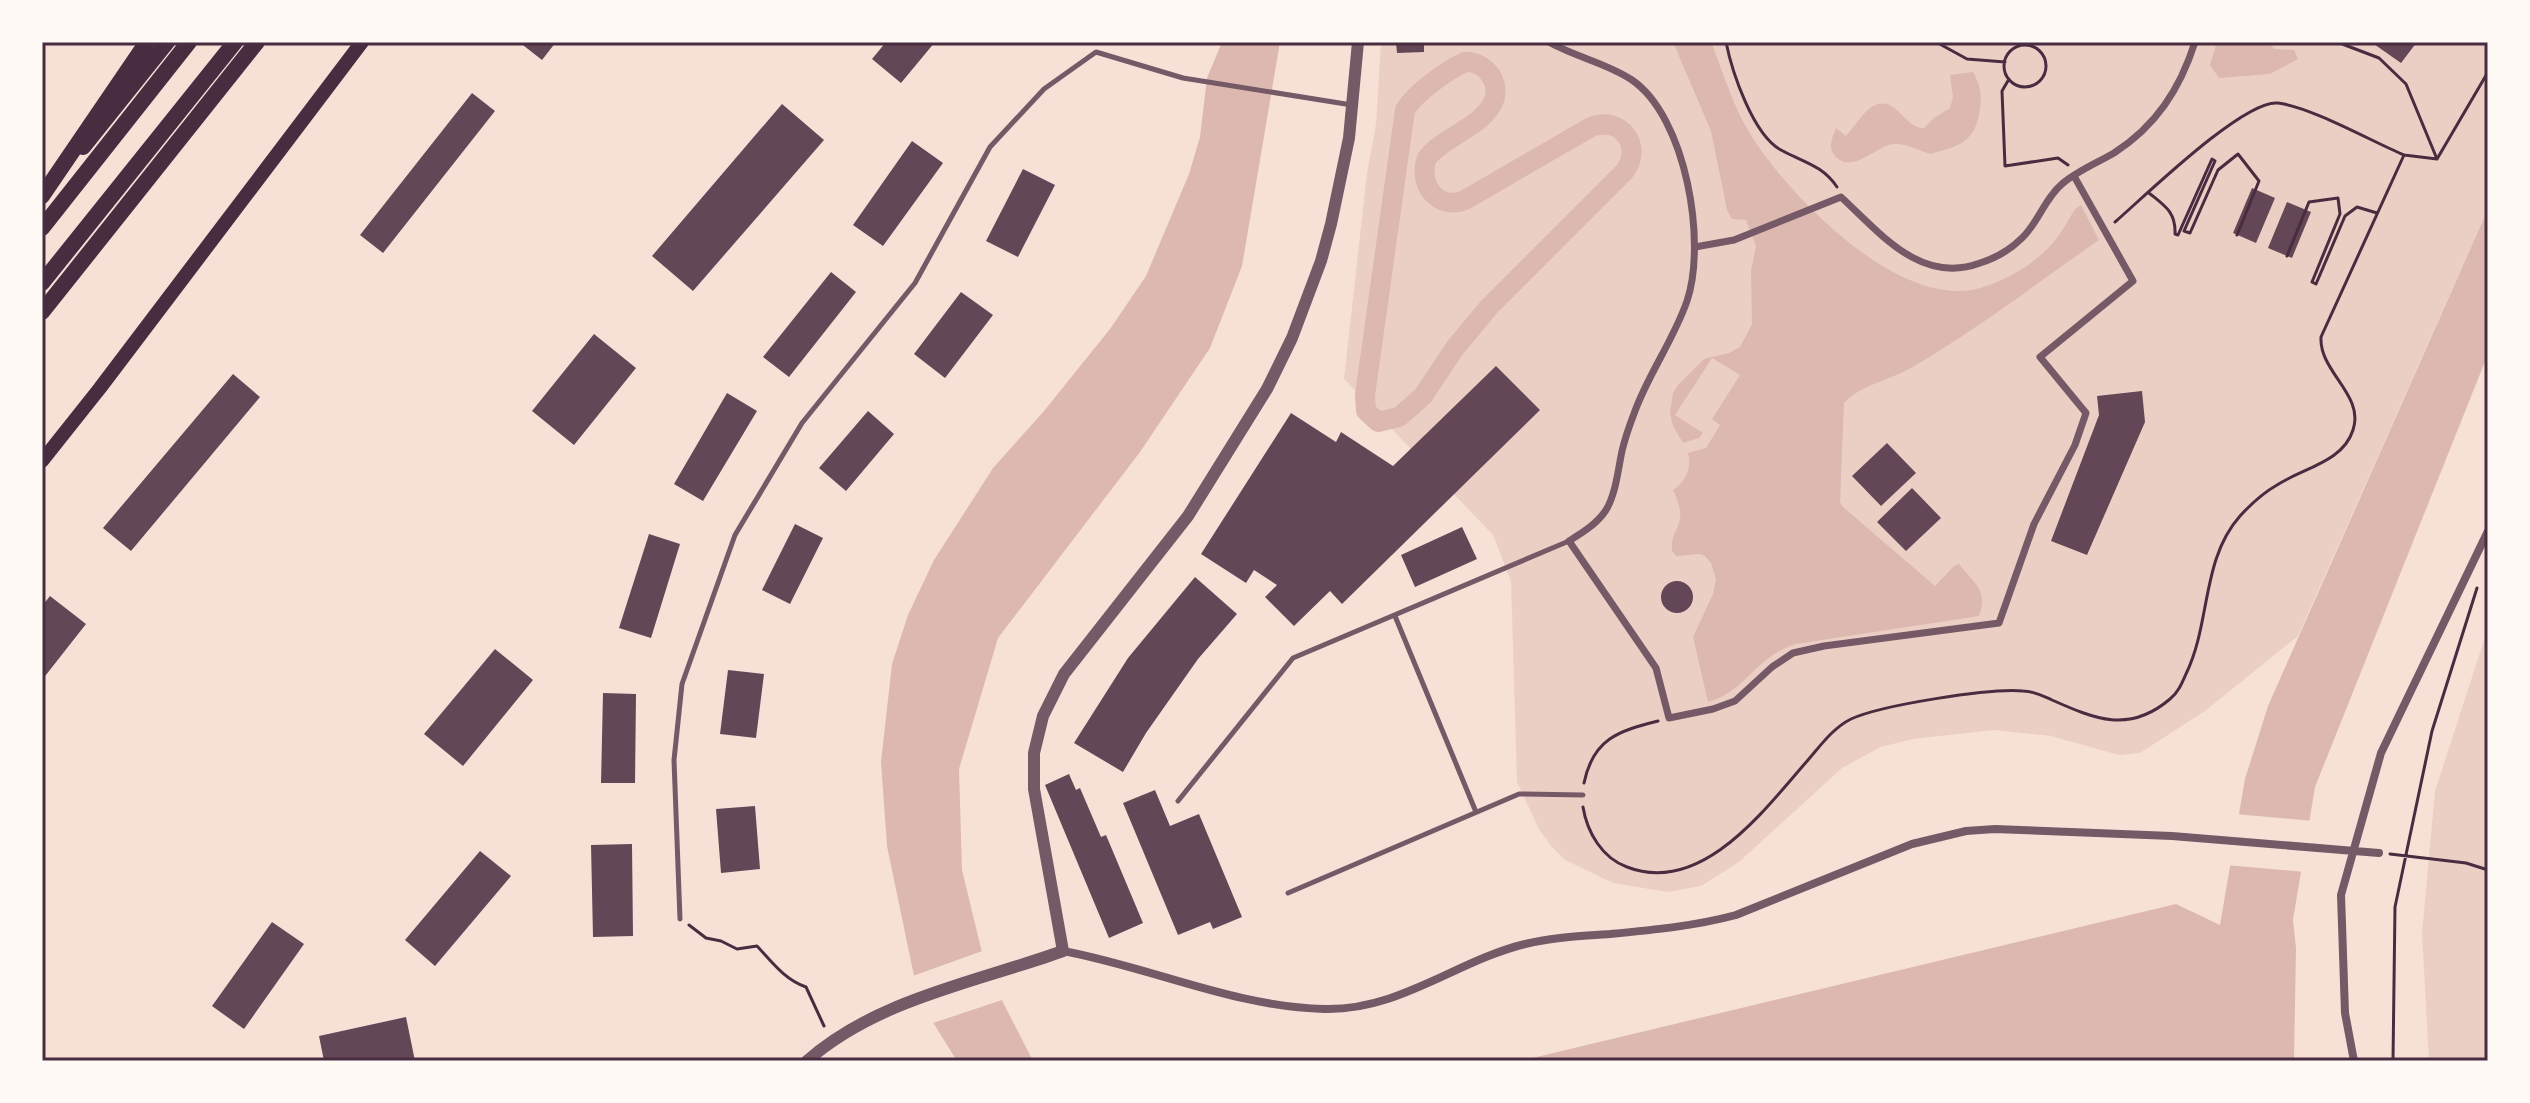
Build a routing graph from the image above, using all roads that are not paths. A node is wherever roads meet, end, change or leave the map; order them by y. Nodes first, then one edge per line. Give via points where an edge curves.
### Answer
1 (147, 42) edge
2 (167, 42) edge
3 (189, 42) edge
4 (238, 42) edge
5 (257, 42) edge
6 (362, 42) edge
7 (1358, 42) edge
8 (1549, 42) edge
9 (2195, 42) edge
10 (1353, 105) junction
11 (2074, 176) junction
12 (42, 198) edge
13 (42, 228) edge
14 (1695, 247) junction
15 (42, 283) edge
16 (42, 312) edge
17 (42, 461) edge
18 (2488, 531) edge
19 (1569, 541) junction
20 (1395, 616) junction
21 (1583, 795) road end
22 (1178, 801) dead end
23 (1476, 812) junction
24 (2379, 853) road end
25 (1288, 893) dead end
26 (680, 919) road end
27 (1063, 951) junction
28 (807, 1061) edge
29 (2354, 1061) edge

1 - 12 main road
2 - 12 main road
3 - 13 main road
4 - 15 main road
5 - 16 main road
6 - 17 main road
7 - 10 street
8 - 14 street via 1621,74 1650,97 1684,169
9 - 11 street via 2169,102 2152,123
10 - 26 lane via 1183,78 1096,52 1044,89 990,147 915,283 802,423 735,535 682,684 674,760
10 - 27 street via 1321,261 1267,389 1188,516 1064,674 1043,716 1034,753 1034,789
11 - 14 street via 2059,186 2018,242 1960,269 1927,265 1906,255 1841,197 1743,237
11 - 19 street via 2133,281 2040,357 2086,413 2034,524 1999,623 1793,653 1735,701 1669,718 1656,668
14 - 19 street via 1687,301 1636,408 1610,502 1596,521
18 - 29 street via 2381,753 2341,895 2345,1013
19 - 20 lane
20 - 22 lane via 1293,658
20 - 23 lane
21 - 23 lane via 1519,794
23 - 25 lane
24 - 27 street via 2172,836 1995,829 1940,836 1736,915 1690,926 1526,943 1406,994 1351,1007 1269,1002
27 - 28 street via 886,1012 852,1027

